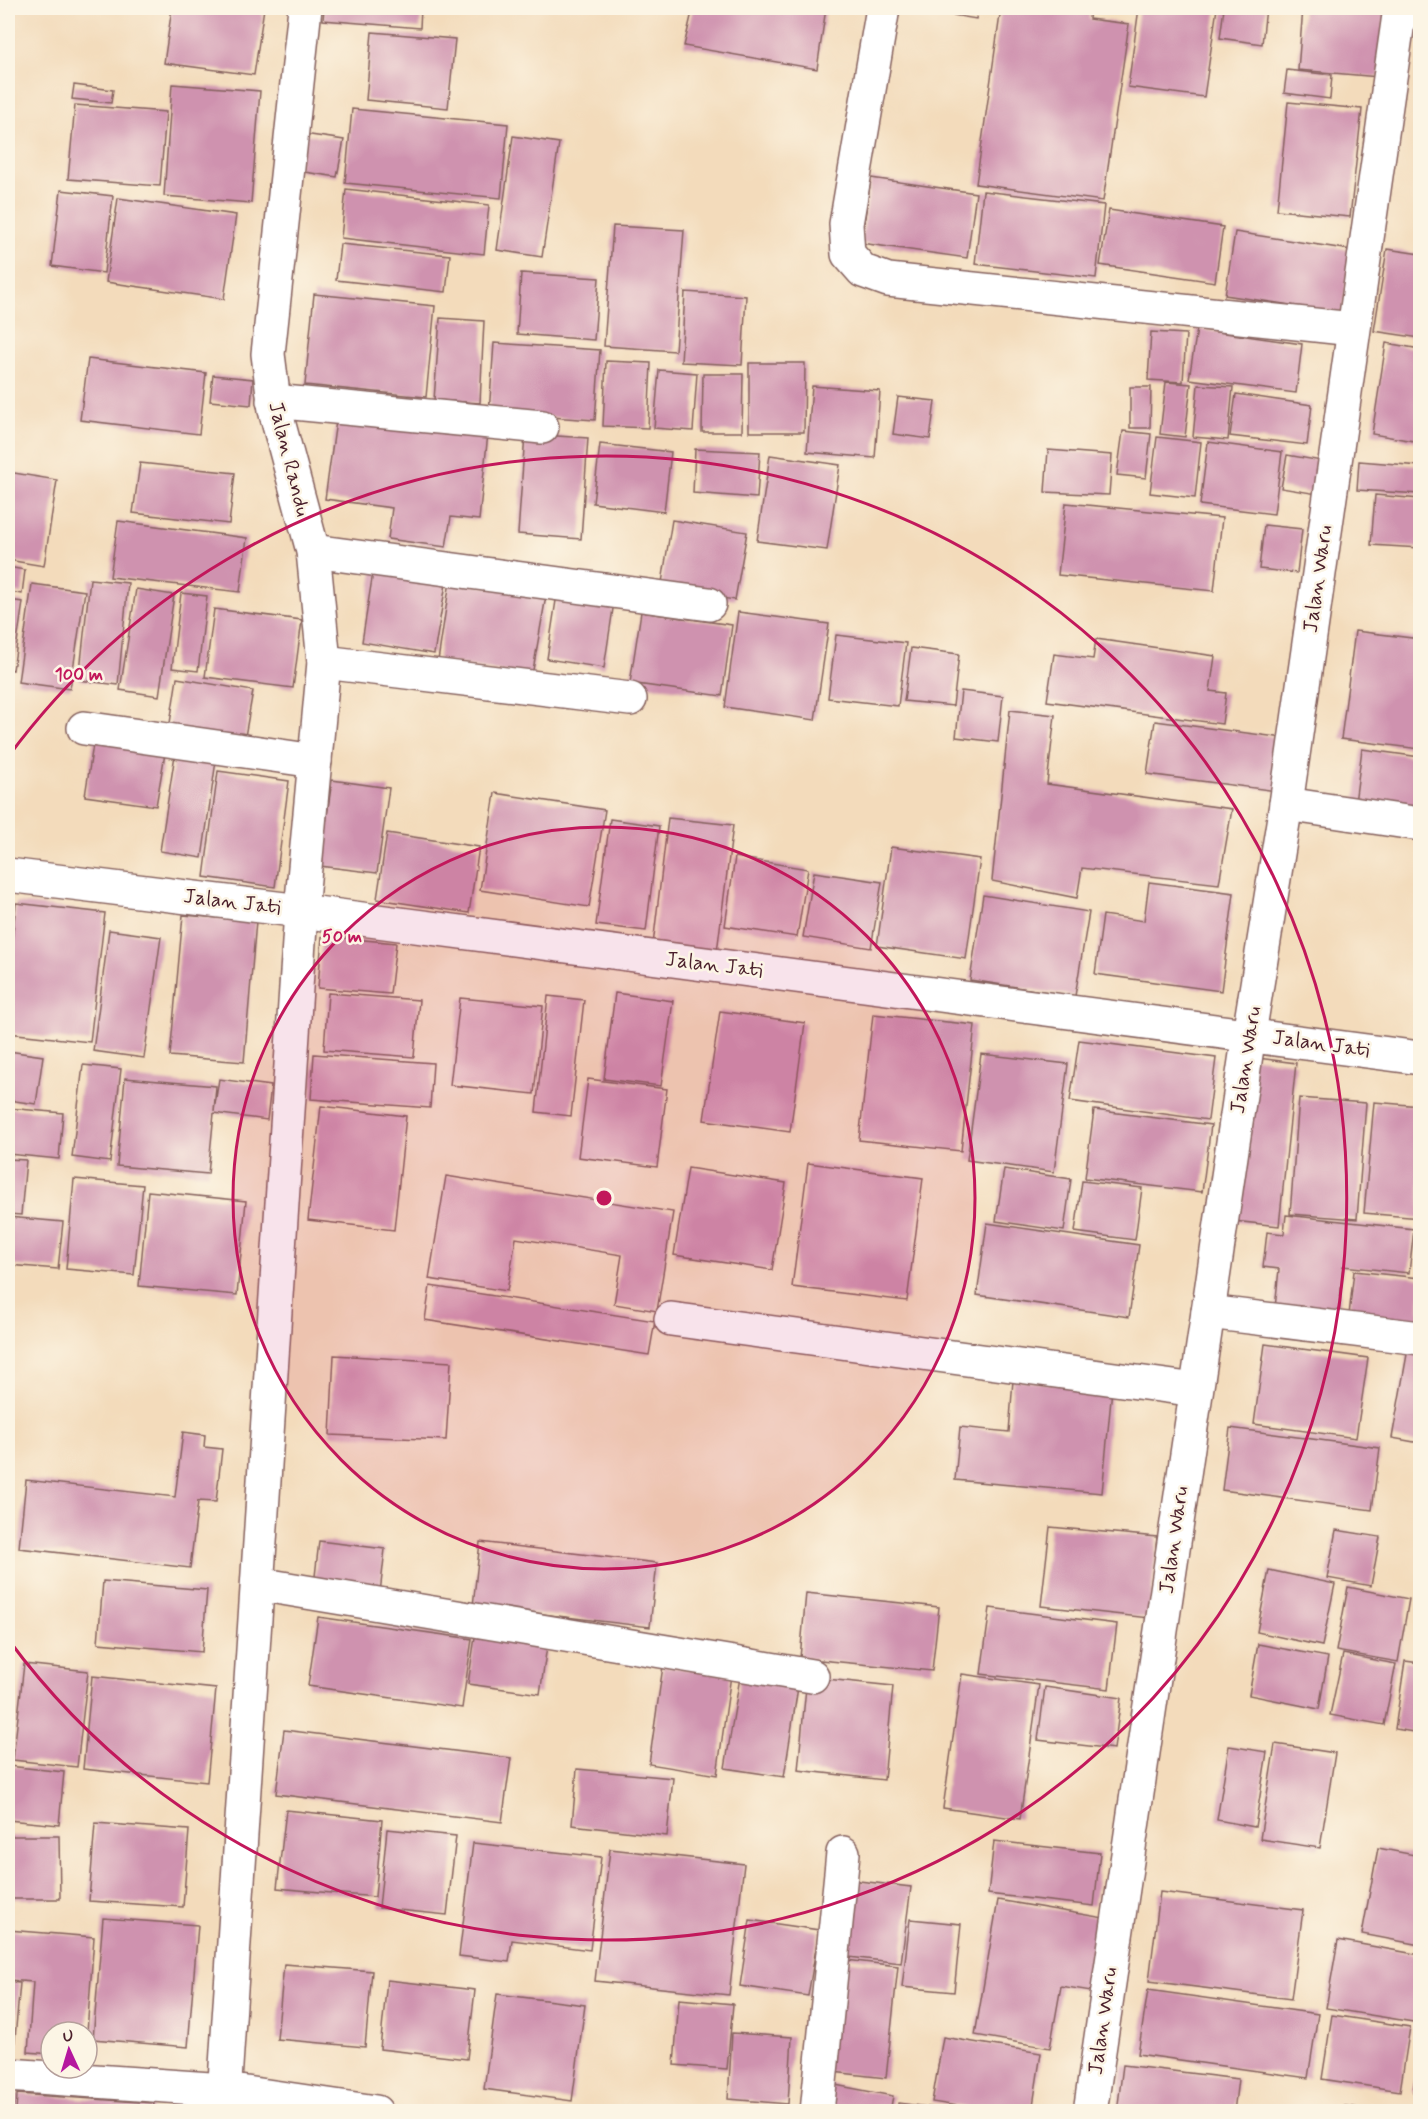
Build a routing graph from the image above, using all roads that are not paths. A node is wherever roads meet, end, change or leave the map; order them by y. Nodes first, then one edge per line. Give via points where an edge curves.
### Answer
1 (305, 8) edge
2 (883, 8) edge
3 (1400, 8) edge
4 (1353, 328) junction
5 (273, 401) junction
6 (542, 427) dead end
7 (313, 551) junction
8 (710, 604) dead end
9 (324, 662) junction
10 (630, 699) dead end
11 (84, 728) dead end
12 (315, 761) junction
13 (1286, 804) junction
14 (1420, 824) edge
15 (8, 875) edge
16 (301, 911) junction
17 (1249, 1034) junction
18 (1420, 1058) edge
19 (1208, 1312) junction
20 (671, 1318) dead end
21 (1420, 1338) edge
22 (1196, 1390) junction
23 (258, 1584) junction
24 (812, 1676) dead end
25 (843, 1853) dead end
26 (8, 2074) edge
27 (224, 2101) edge
28 (376, 2112) edge
29 (817, 2112) edge
30 (1090, 2112) edge

1 - 5 street, Jalan Randu via 268,354
2 - 4 street via 846,224 848,254 863,271 888,280
3 - 4 street, Jalan Waru
4 - 13 street, Jalan Waru
5 - 6 street
5 - 7 street, Jalan Randu
7 - 8 street
7 - 9 street, Jalan Randu
9 - 10 street
9 - 12 street, Jalan Randu
11 - 12 street
12 - 16 street, Jalan Randu
13 - 14 street
13 - 17 street, Jalan Waru
15 - 16 street, Jalan Jati
16 - 17 street, Jalan Jati
16 - 23 street, Jalan Randu
17 - 18 street, Jalan Jati
17 - 19 street, Jalan Waru
19 - 21 street
19 - 22 street, Jalan Waru
20 - 22 street
22 - 30 street, Jalan Waru
23 - 24 street
23 - 27 street, Jalan Randu
25 - 29 street
26 - 27 street
27 - 28 street

